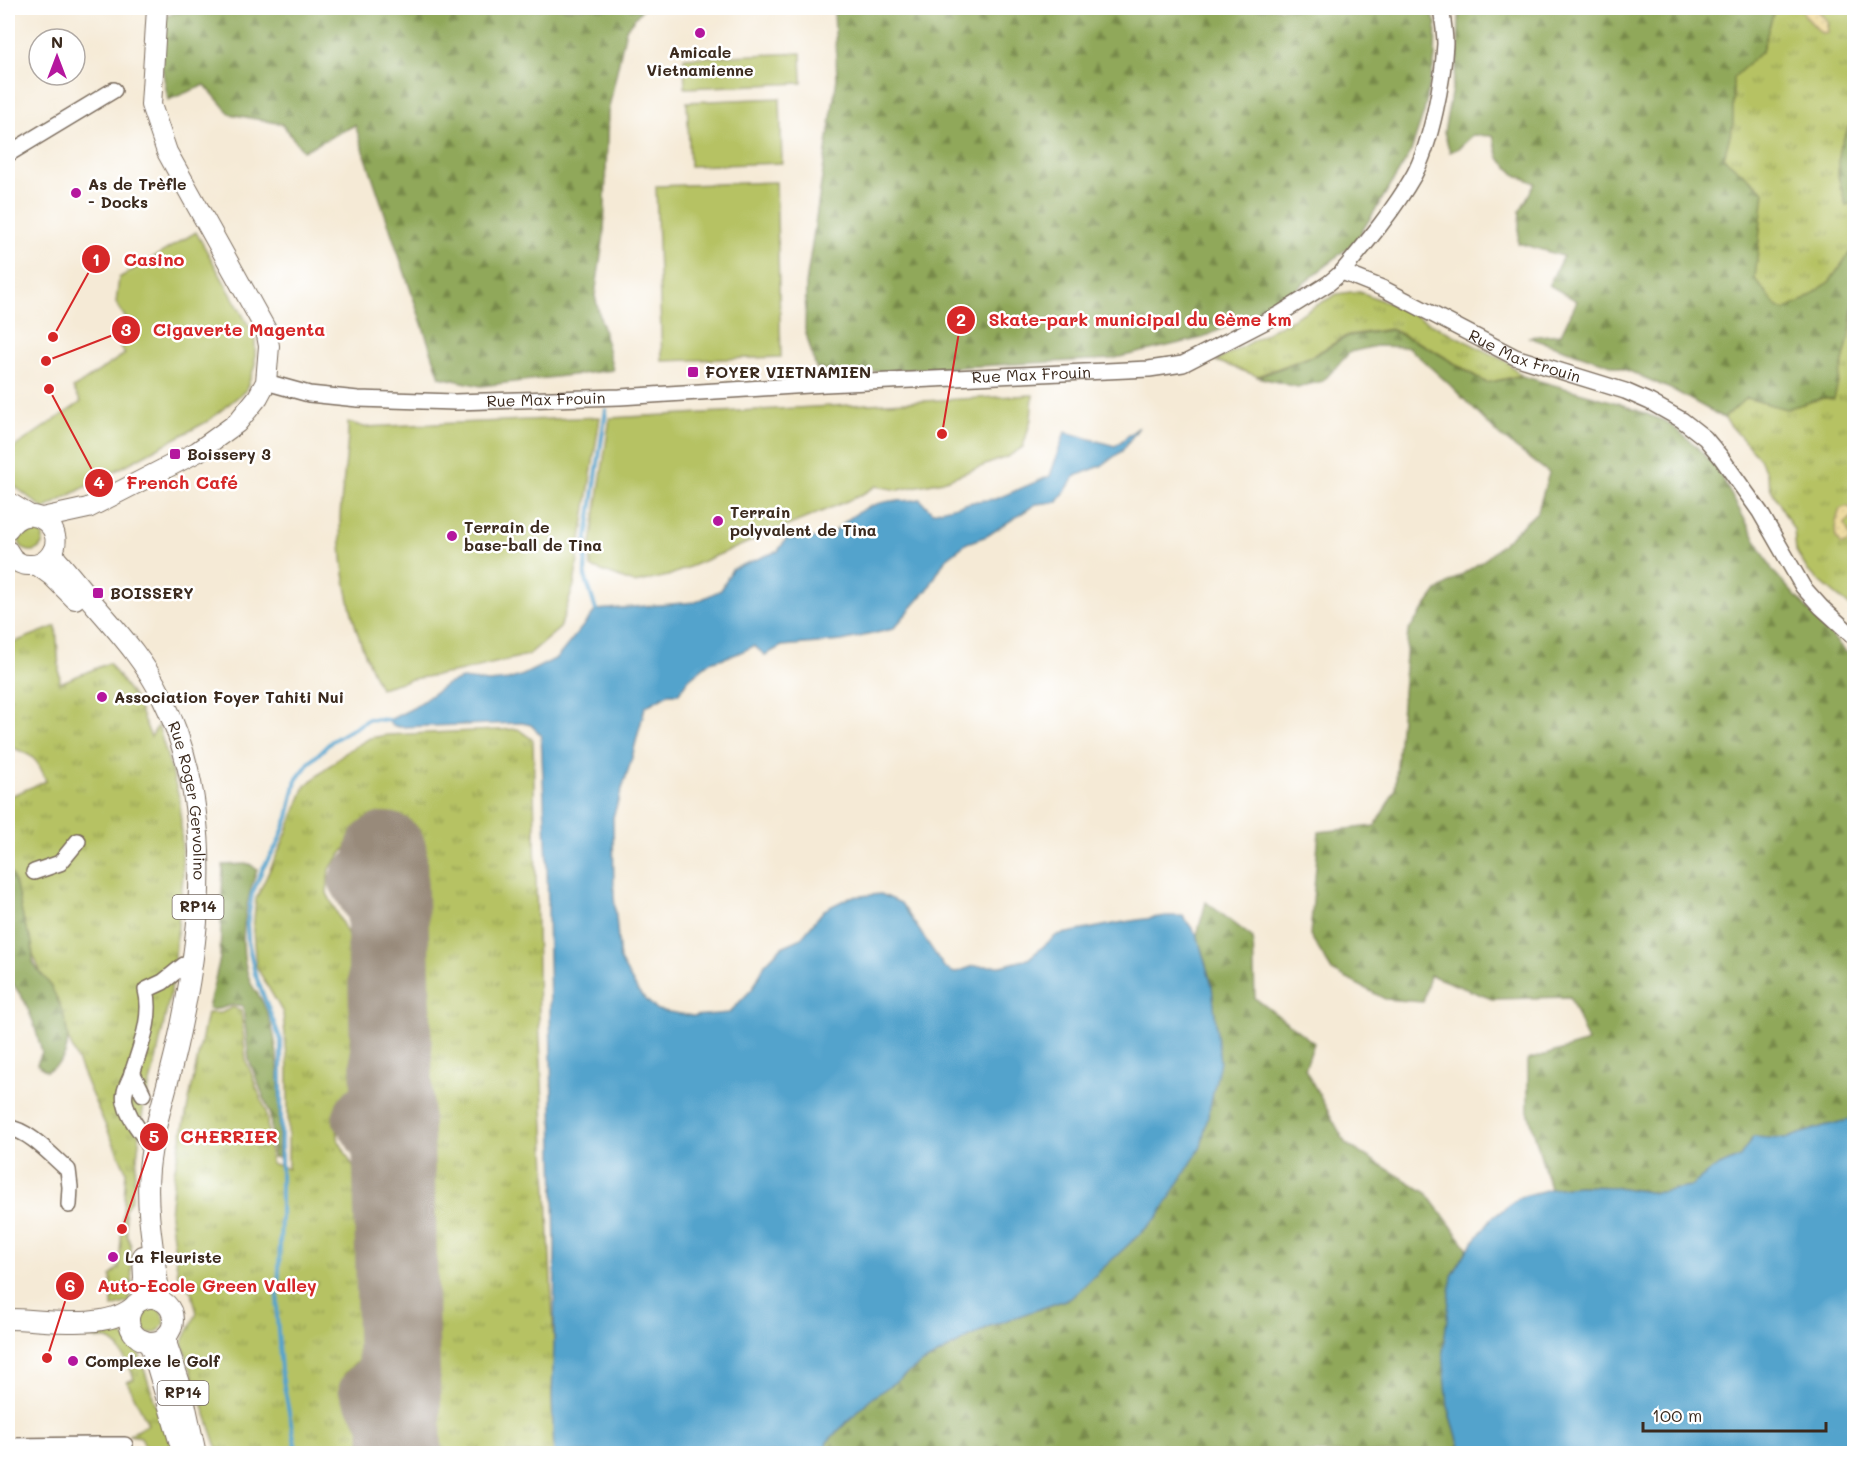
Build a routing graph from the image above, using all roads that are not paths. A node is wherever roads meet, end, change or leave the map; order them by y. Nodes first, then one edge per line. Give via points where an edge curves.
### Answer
1 (157, 8) edge
2 (1441, 8) edge
3 (114, 90) dead end
4 (8, 154) edge
5 (1342, 272) junction
6 (266, 382) junction
7 (8, 502) edge
8 (88, 508) junction
9 (36, 517) junction
10 (8, 529) edge
11 (54, 544) junction
12 (10, 559) edge
13 (37, 565) junction
14 (1854, 637) edge
15 (78, 841) dead end
16 (34, 872) dead end
17 (184, 965) junction
18 (132, 1072) junction
19 (143, 1094) dead end
20 (8, 1128) edge
21 (147, 1142) junction
22 (69, 1205) dead end
23 (145, 1303) junction
24 (8, 1319) edge
25 (86, 1322) junction
26 (167, 1335) junction
27 (140, 1338) junction
28 (8, 1446) edge
29 (125, 1446) dead end
30 (98, 1450) edge
31 (183, 1454) edge
32 (196, 1454) edge

1 - 6 main road via 151,105 167,152 267,330 270,346
2 - 5 street via 1445,44 1440,84 1415,172 1399,200
3 - 4 street
5 - 6 street, Rue Max Frouin via 1278,315 1183,364 1149,369 455,402 309,394
5 - 14 street, Rue Max Frouin via 1382,288 1515,357 1625,391 1682,420 1720,456 1760,512 1803,587
6 - 8 main road via 237,423 197,452
7 - 9 main road
8 - 9 main road
8 - 11 main road
9 - 10 main road via 16,519
9 - 11 main road, Rue Roger Gervolino via 48,523
11 - 13 main road via 44,562
11 - 23 main road, Rue Roger Gervolino / RP14 via 56,559 138,655 161,694 188,762 196,800 197,935 180,1031 153,1141
12 - 13 main road
13 - 17 main road, Rue Roger Gervolino / RP14 via 58,581 125,650 166,723 186,792 189,839
15 - 16 street via 60,863
17 - 18 street via 146,990 149,1013
17 - 21 main road, Rue Roger Gervolino / RP14
18 - 19 street
18 - 21 street via 124,1100 133,1124
20 - 22 street via 33,1139 68,1170
21 - 23 main road, Rue Roger Gervolino / RP14 via 141,1185
23 - 25 main road via 124,1315
23 - 26 main road via 165,1303 172,1314 172,1327
23 - 27 main road via 130,1314 130,1326
24 - 25 main road
25 - 27 main road via 114,1326
26 - 27 main road via 156,1341
26 - 32 main road, RP14
27 - 31 main road, RP14 via 153,1353
28 - 30 street
29 - 30 street

